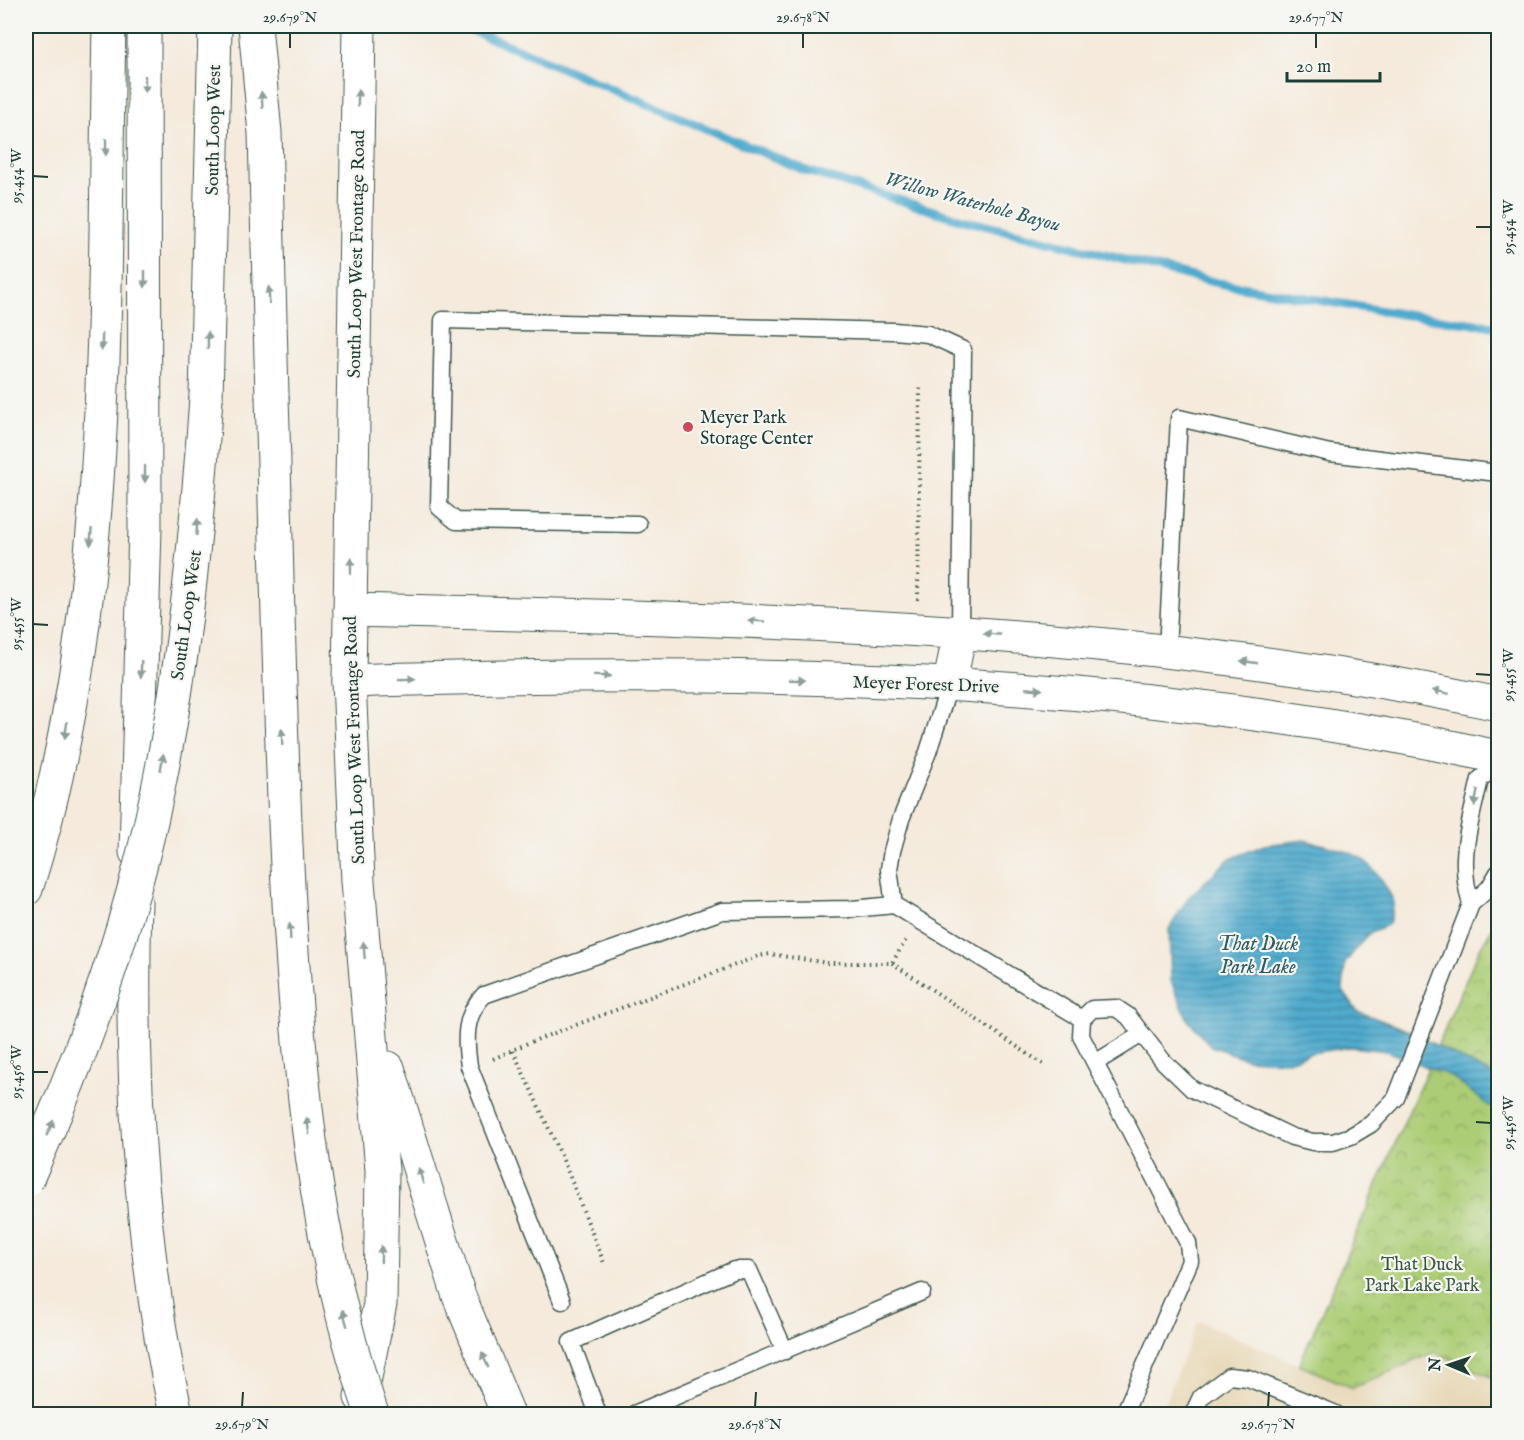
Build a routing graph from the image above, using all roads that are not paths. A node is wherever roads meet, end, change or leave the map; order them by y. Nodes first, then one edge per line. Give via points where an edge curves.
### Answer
1 (109, 26) edge
2 (144, 26) edge
3 (215, 26) edge
4 (255, 26) edge
5 (359, 38) edge
6 (1498, 473) edge
7 (638, 524) dead end
8 (350, 610) junction
9 (960, 631) junction
10 (1167, 651) junction
11 (349, 681) junction
12 (950, 683) junction
13 (1498, 704) edge
14 (1498, 757) edge
15 (1498, 765) edge
16 (1498, 873) edge
17 (26, 889) edge
18 (1471, 904) junction
19 (894, 905) junction
20 (369, 1008) junction
21 (1082, 1018) junction
22 (1142, 1034) junction
23 (1095, 1063) junction
24 (26, 1181) edge
25 (922, 1292) dead end
26 (562, 1301) dead end
27 (785, 1351) junction
28 (176, 1414) edge
29 (355, 1414) edge
30 (372, 1414) edge
31 (508, 1414) edge
32 (598, 1414) edge
33 (633, 1414) edge
34 (1124, 1414) edge
35 (1193, 1414) edge
36 (1336, 1414) edge

1 -> 17 main road via 100,403 87,595 64,741
2 -> 28 main road via 145,527 134,914 137,1071 143,1198 161,1347
24 -> 3 main road, South Loop West, bridge via 60,1106 121,933 152,817 176,686 195,546 206,398
30 -> 4 main road, bridge via 332,1269 307,1120 292,961 284,808 265,133
8 -> 5 main road, South Loop West Frontage Road
6 - 10 lane via 1330,453 1179,418
7 - 9 lane via 456,521 439,507 443,320 894,331 928,334 963,350
9 -> 8 main road via 711,619
8 - 11 main road, South Loop West Frontage Road
10 -> 9 main road
9 - 12 main road
13 -> 10 main road via 1402,684
11 -> 12 main road, Meyer Forest Drive via 520,675
20 -> 11 main road, South Loop West Frontage Road via 358,881
12 -> 14 main road, Meyer Forest Drive via 1157,701 1414,739
12 - 19 lane via 892,851 889,869
15 -> 18 lane via 1480,779 1466,840 1463,860
16 - 18 lane via 1489,888
18 - 22 lane via 1396,1098 1371,1124 1351,1136 1333,1142 1292,1137 1192,1089
19 - 21 lane
19 - 26 lane via 722,911 484,995 473,1006 465,1044 470,1069
29 -> 20 main road, South Loop West Frontage Road via 380,1304 382,1170
31 -> 20 main road via 459,1296
21 - 22 lane via 1092,1009 1116,1008
21 - 23 lane via 1082,1036
22 - 23 lane
23 - 34 lane via 1188,1243 1190,1261
25 - 27 lane
27 - 32 lane via 749,1270 734,1270 571,1342
27 - 33 lane
35 - 36 lane via 1201,1397 1229,1376 1248,1378

